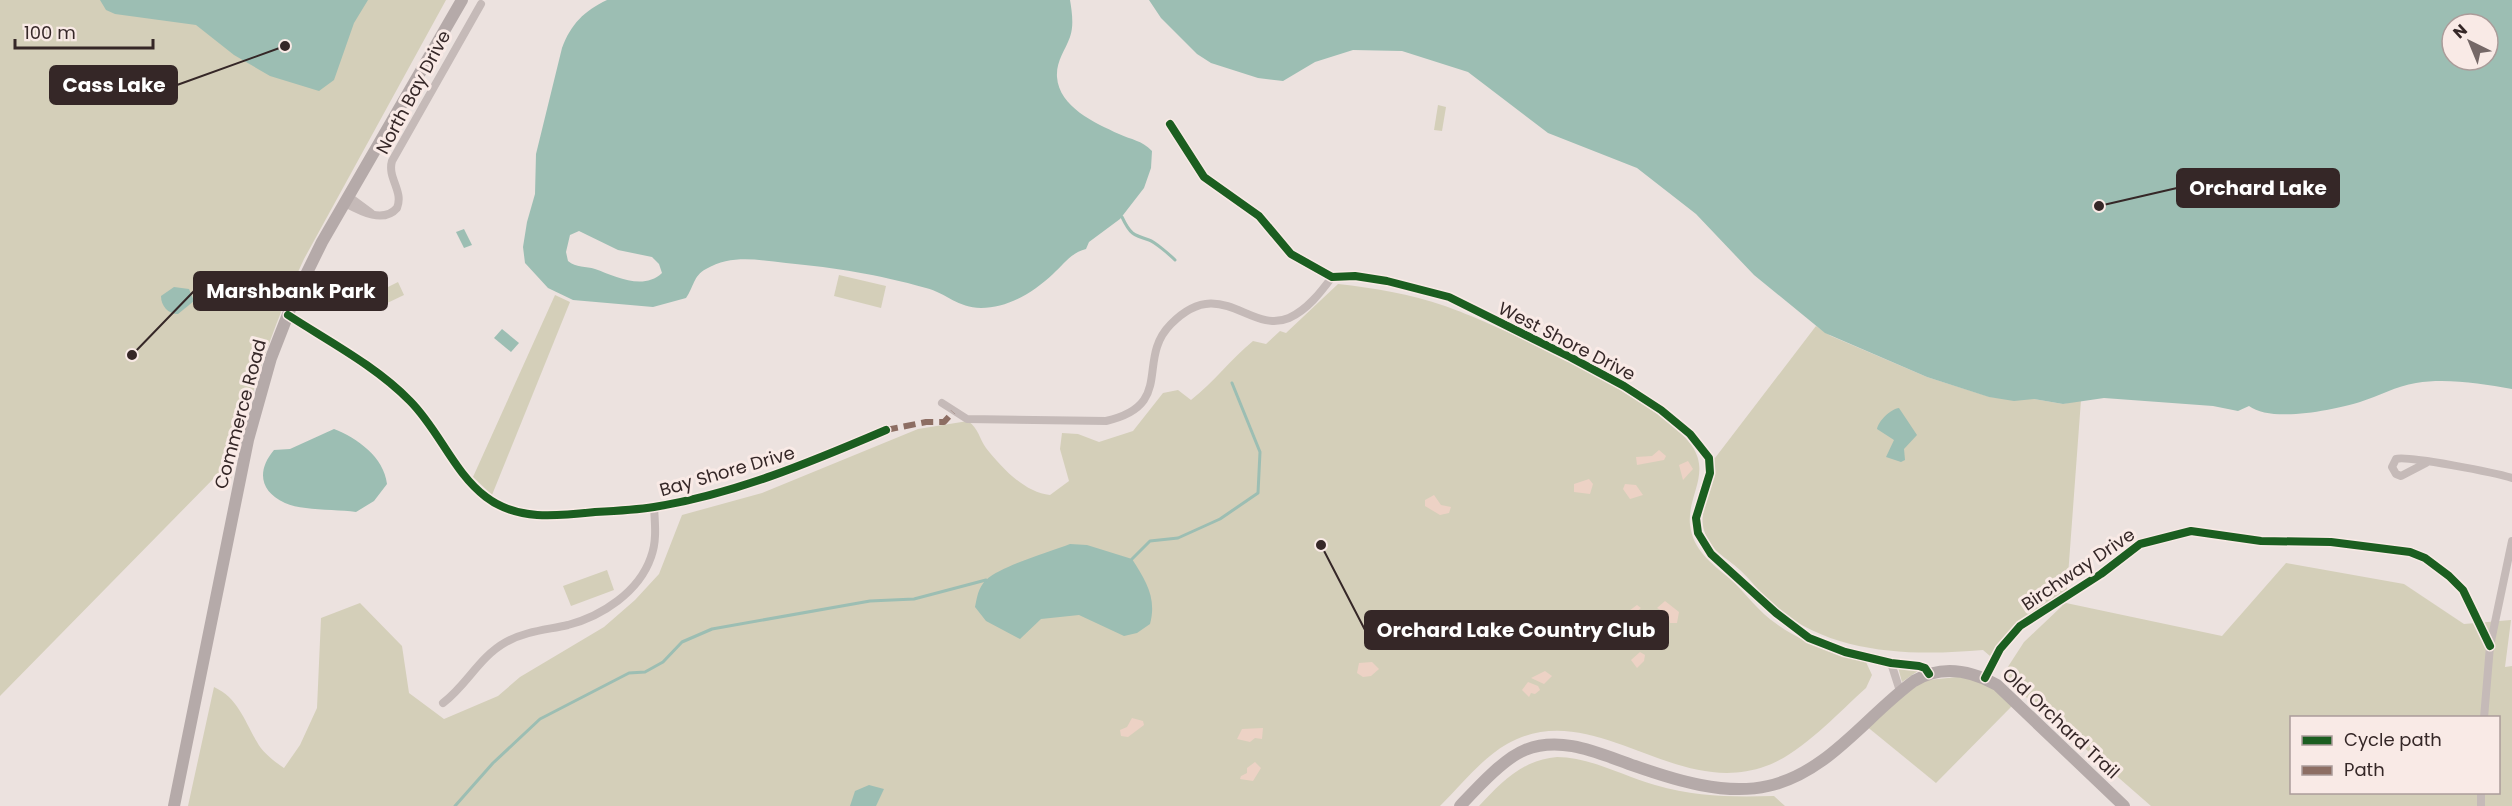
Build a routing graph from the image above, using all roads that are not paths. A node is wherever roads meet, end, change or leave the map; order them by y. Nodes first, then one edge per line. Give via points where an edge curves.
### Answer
1 (462, 0) edge
2 (481, 4) dead end
3 (1170, 124) dead end
4 (346, 200) junction
5 (1332, 277) junction
6 (288, 315) junction
7 (942, 403) dead end
8 (886, 430) dead end
9 (2426, 463) dead end
10 (2512, 478) edge
11 (654, 507) junction
12 (2512, 541) edge
13 (2490, 646) junction
14 (1891, 663) junction
15 (1929, 674) junction
16 (1985, 678) junction
17 (1900, 691) junction
18 (443, 703) dead end
19 (2484, 716) edge
20 (2117, 804) edge
21 (174, 806) edge
22 (1460, 806) edge

1 - 4 main road, Commerce Road
2 - 4 street, North Bay Drive via 394,158 390,171 399,196 398,206 388,214 374,215
3 - 5 street, West Shore Drive via 1204,177 1259,216 1291,254
4 - 6 main road, Commerce Road
5 - 7 street via 1301,310 1288,318 1269,321 1218,302 1204,303 1173,321 1160,342 1146,399 1125,417 1106,421 967,419
5 - 14 street, West Shore Drive via 1387,281 1449,297 1570,357 1661,410 1690,434 1709,458 1710,472 1696,518 1698,533 1711,554 1809,638
6 - 11 street, Bay Shore Drive via 386,380 410,401 441,437 465,476 494,502 508,509 546,515
6 - 21 main road, Commerce Road via 248,440
8 - 11 street, Bay Shore Drive via 746,485
9 - 10 street
11 - 18 street via 656,537 652,556 630,589 599,614 522,634 495,648
12 - 13 street
13 - 16 street, Birchway Drive via 2463,590 2425,558 2410,552 2331,542 2261,541 2191,531 2140,544 2020,626 2000,649
13 - 19 street
14 - 15 street, West Shore Drive via 1919,666
14 - 17 street
15 - 16 main road, Old Orchard Trail via 1953,670
15 - 17 main road, Old Orchard Trail
16 - 20 main road, Old Orchard Trail via 2008,694
17 - 22 main road, Old Orchard Trail via 1816,765 1795,778 1767,787 1732,790 1669,777 1569,745 1543,745 1512,758

